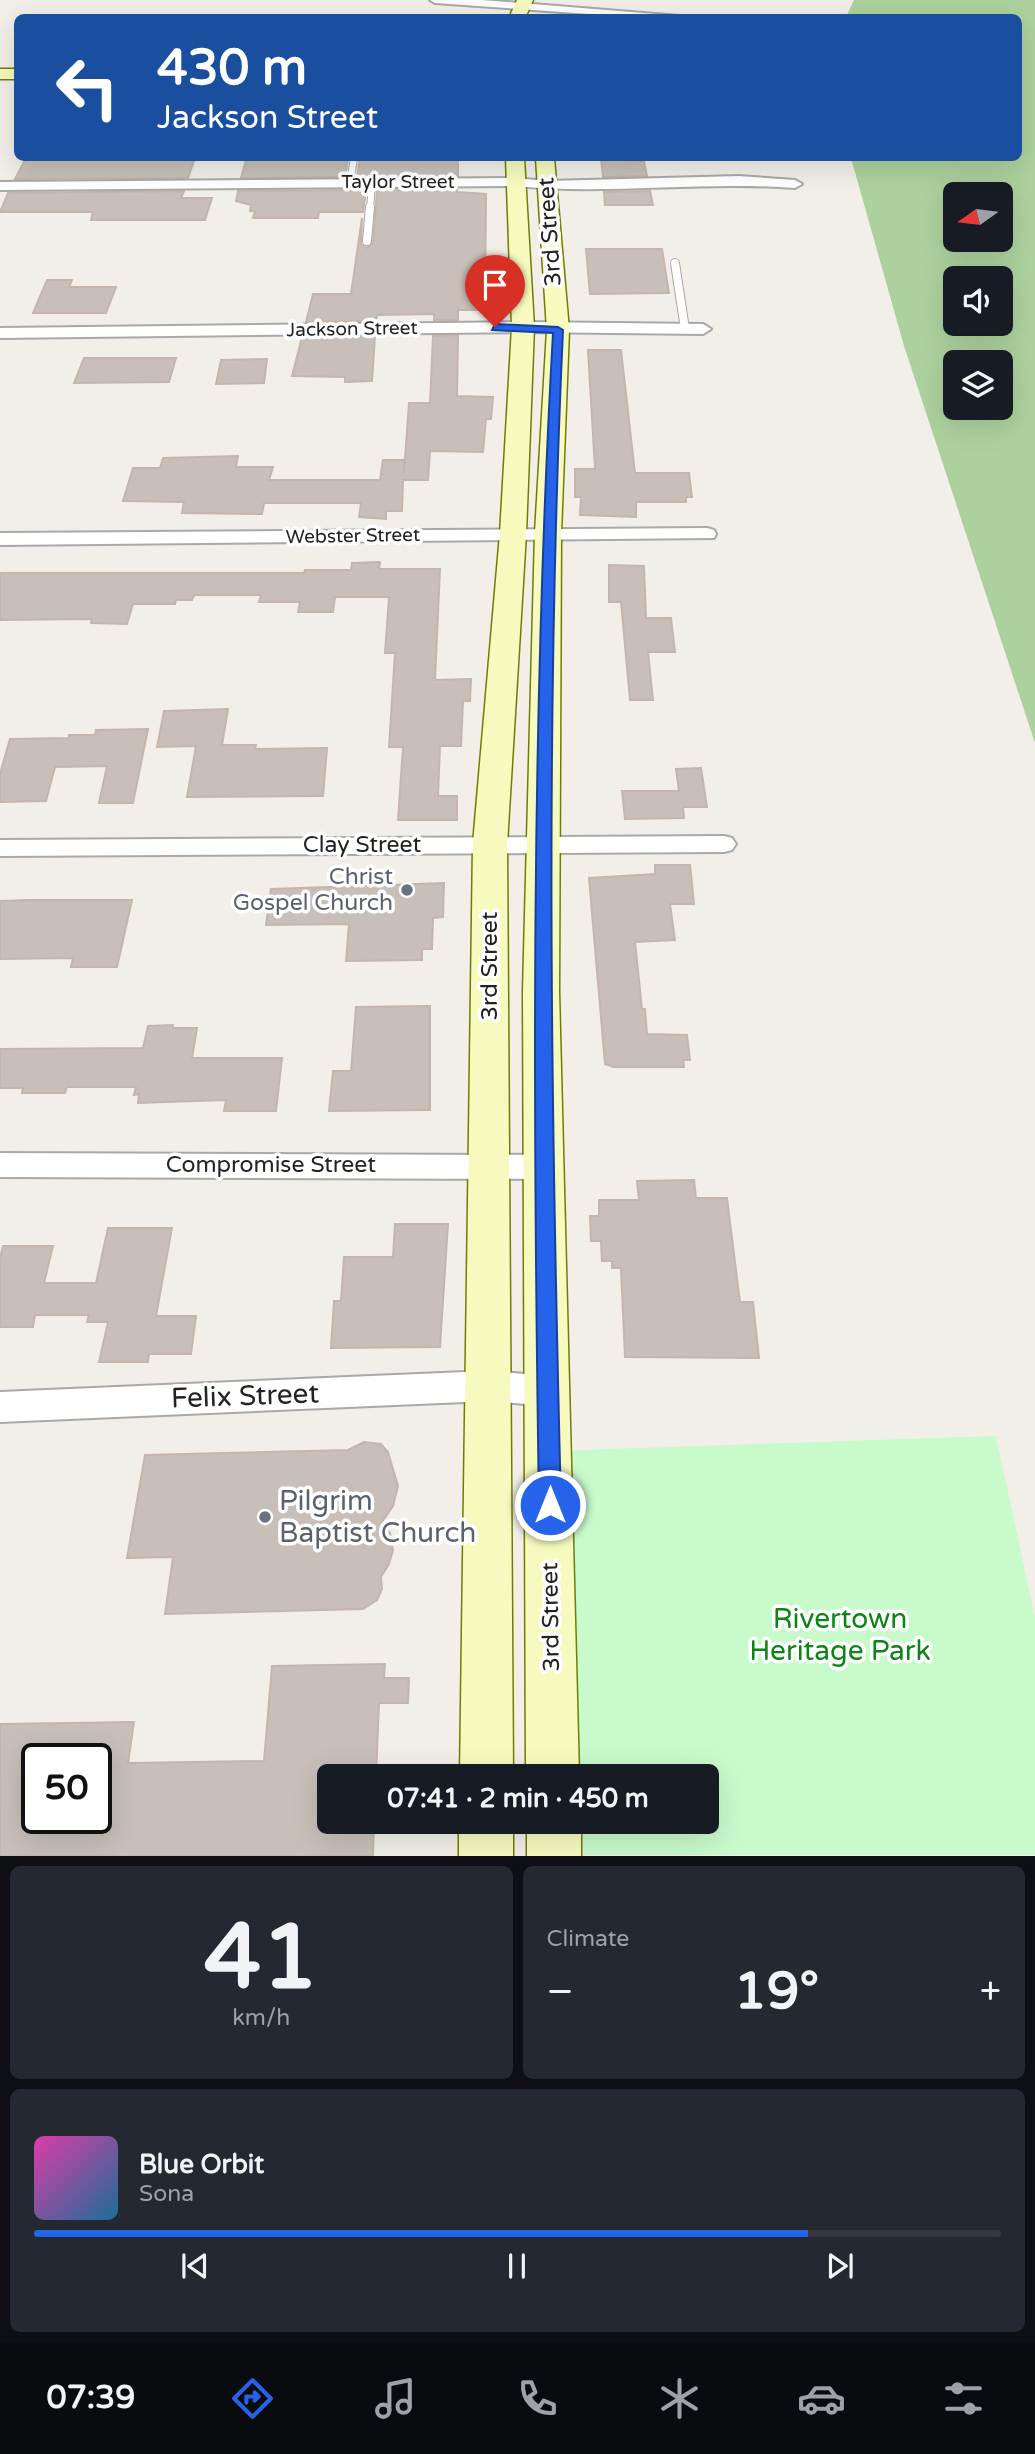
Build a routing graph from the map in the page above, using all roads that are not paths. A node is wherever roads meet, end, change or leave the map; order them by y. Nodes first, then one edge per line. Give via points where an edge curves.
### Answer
1 (435, 0) edge
2 (521, 8) edge
3 (547, 8) edge
4 (639, 14) edge
5 (354, 161) edge
6 (515, 161) edge
7 (545, 161) edge
8 (515, 181) junction
9 (350, 183) junction
10 (372, 183) junction
11 (795, 184) dead end
12 (547, 185) junction
13 (0, 186) edge
14 (367, 241) dead end
15 (675, 263) dead end
16 (523, 327) junction
17 (557, 329) junction
18 (685, 329) junction
19 (703, 329) dead end
20 (0, 333) edge
21 (548, 533) junction
22 (513, 534) junction
23 (707, 534) dead end
24 (0, 539) edge
25 (491, 844) junction
26 (724, 844) dead end
27 (542, 845) junction
28 (0, 848) edge
29 (0, 1165) edge
30 (489, 1166) junction
31 (543, 1167) junction
32 (489, 1385) junction
33 (549, 1391) junction
34 (0, 1407) edge
35 (486, 1764) edge
36 (553, 1764) edge
37 (486, 1834) edge
38 (554, 1834) edge
39 (486, 1856) edge
40 (554, 1856) edge

1 - 2 street
2 - 3 street
3 - 4 street
5 - 9 lane
6 - 8 main road, 3rd Street
7 - 12 main road, 3rd Street
8 - 10 street, Taylor Street
8 - 12 street, Taylor Street
8 - 16 main road, 3rd Street
9 - 10 street, Taylor Street
9 - 13 street, Taylor Street
10 - 14 lane
11 - 12 street, Taylor Street via 738,180
12 - 17 main road, 3rd Street
15 - 18 lane
16 - 17 street, Jackson Street
16 - 20 street, Jackson Street
16 - 22 main road, 3rd Street
17 - 18 street, Jackson Street
17 - 21 main road, 3rd Street
18 - 19 street, Jackson Street
21 - 22 street, Webster Street
21 - 23 street, Webster Street
21 - 27 main road, 3rd Street
22 - 24 street, Webster Street
22 - 25 main road, 3rd Street
25 - 27 street, Clay Street
25 - 28 street, Clay Street
25 - 30 main road, 3rd Street
26 - 27 street, Clay Street
27 - 31 main road, 3rd Street
29 - 30 street, Compromise Street
30 - 31 street, Compromise Street
30 - 32 main road, 3rd Street
31 - 33 main road, 3rd Street
32 - 33 street, Felix Street
32 - 34 street, Felix Street
32 - 35 main road, 3rd Street
33 - 36 main road, 3rd Street
37 - 39 main road
38 - 40 main road

